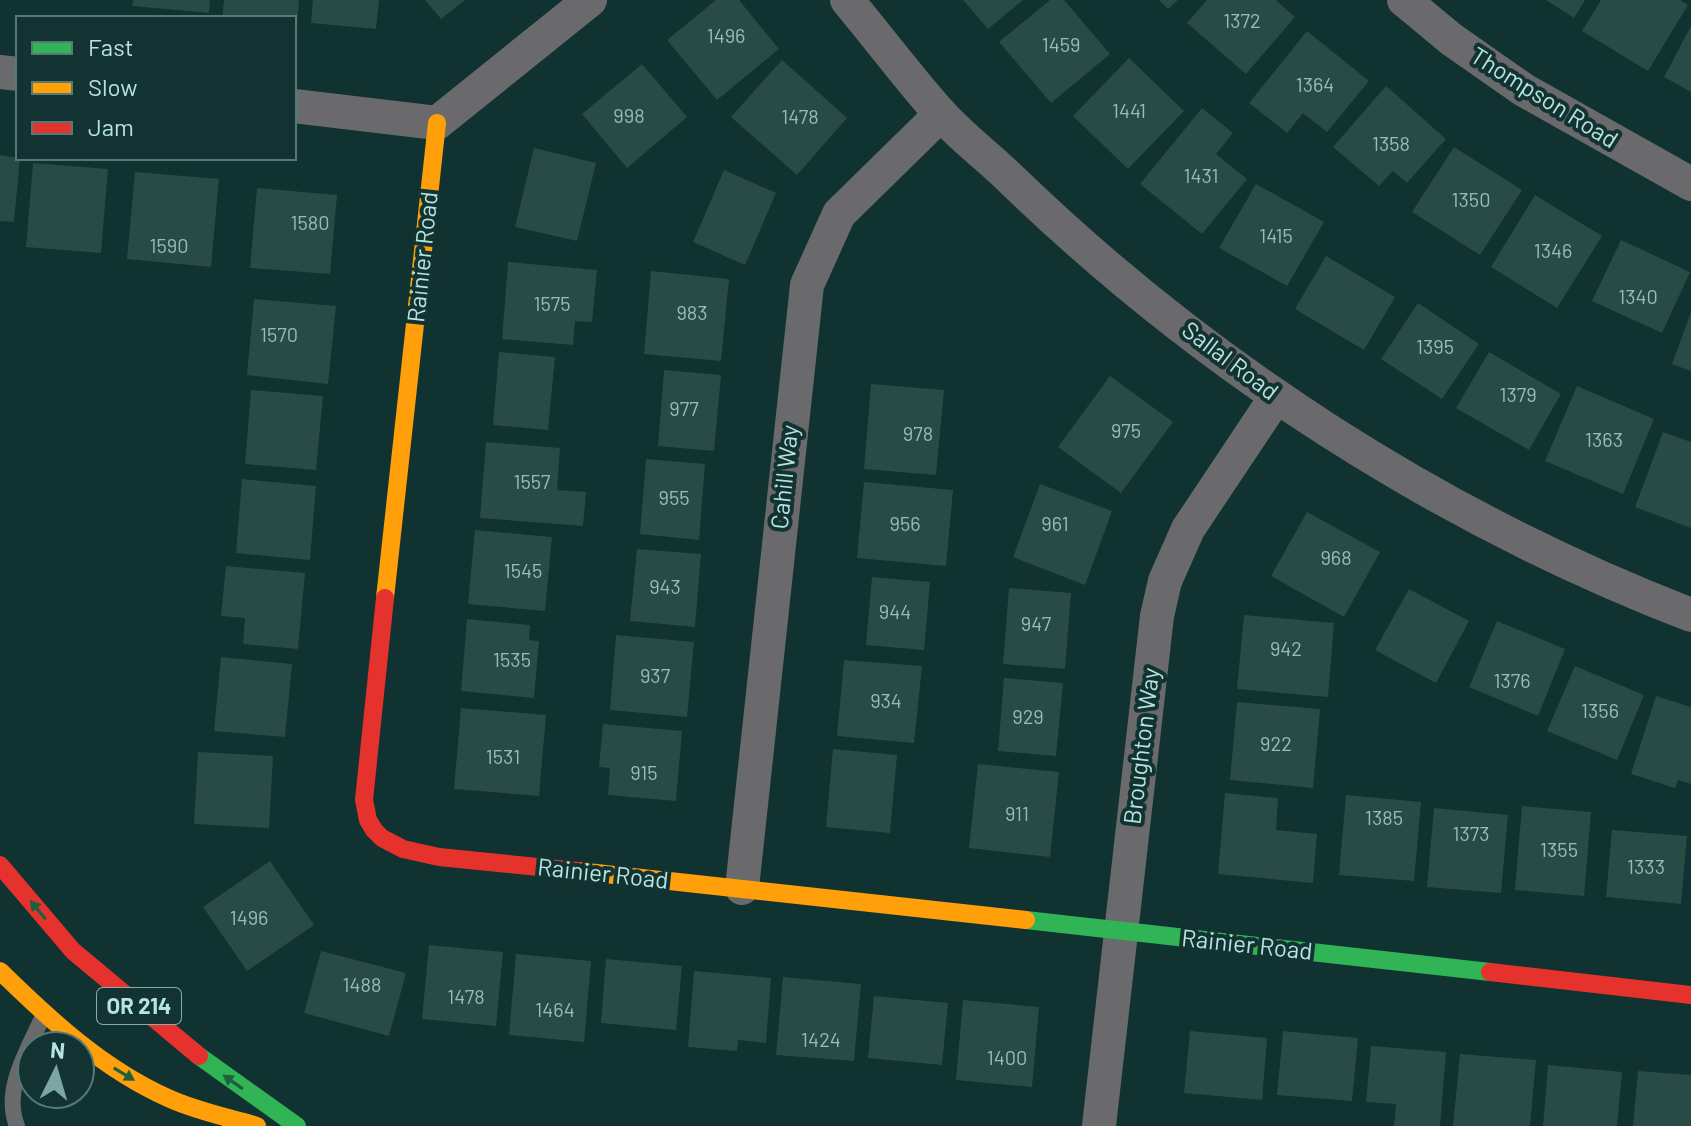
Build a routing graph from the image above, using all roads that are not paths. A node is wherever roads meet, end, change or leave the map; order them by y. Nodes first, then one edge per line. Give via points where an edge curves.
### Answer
1 (590, 0) edge
2 (847, 0) edge
3 (1404, 0) edge
4 (296, 106) edge
5 (941, 114) junction
6 (437, 123) junction
7 (1691, 184) edge
8 (1276, 397) junction
9 (1691, 615) edge
10 (0, 865) edge
11 (742, 888) junction
12 (1120, 930) junction
13 (0, 971) edge
14 (1691, 995) edge
15 (44, 1014) junction
16 (17, 1126) edge
17 (257, 1126) edge
18 (297, 1126) edge
19 (1099, 1126) edge

1 - 6 street
2 - 5 street, Sallal Road
3 - 7 street, Thompson Road via 1524,90
4 - 6 street
5 - 8 street, Sallal Road via 1058,224
5 - 11 street, Cahill Way via 839,214 807,285
6 - 11 street, Rainier Road via 364,807 375,834 403,851
8 - 9 street, Sallal Road via 1431,493 1582,570
8 - 12 street, Broughton Way via 1188,529 1165,581
18 -> 10 street, OR 214 via 212,1067 73,951
11 - 12 street, Rainier Road
12 - 14 street, Rainier Road
12 - 19 street, Broughton Way
13 - 15 street, OR 214
15 - 16 lane via 16,1078
15 -> 17 street, OR 214 via 120,1073 170,1098

